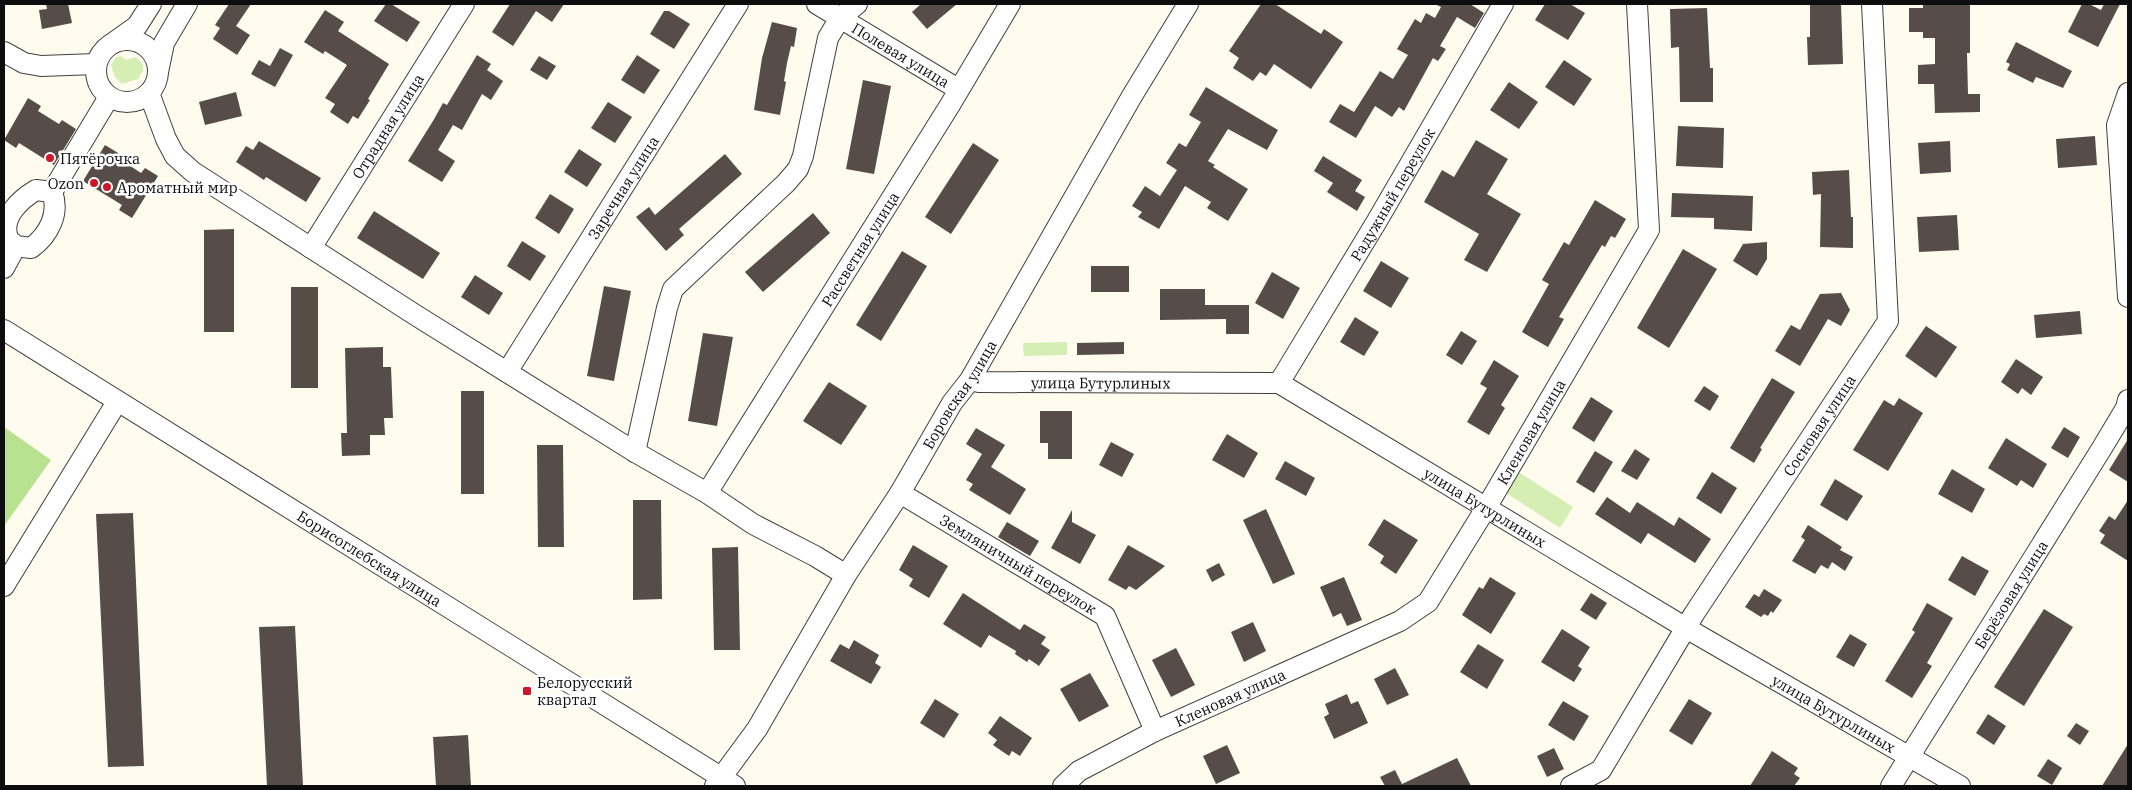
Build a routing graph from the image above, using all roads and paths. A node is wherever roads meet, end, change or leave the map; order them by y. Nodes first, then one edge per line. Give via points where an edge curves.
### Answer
1 (151, 4) edge
2 (187, 4) edge
3 (464, 4) edge
4 (738, 4) edge
5 (817, 4) edge
6 (857, 4) edge
7 (1010, 4) edge
8 (1188, 4) edge
9 (1503, 4) edge
10 (1637, 4) edge
11 (1872, 4) edge
12 (840, 18) junction
13 (110, 45) junction
14 (4, 52) edge
15 (96, 64) junction
16 (153, 85) junction
17 (958, 89) junction
18 (2128, 93) edge
19 (109, 97) junction
20 (52, 192) junction
21 (16, 246) junction
22 (311, 248) junction
23 (4, 268) edge
24 (2128, 297) edge
25 (4, 330) edge
26 (507, 372) junction
27 (970, 380) junction
28 (1279, 382) junction
29 (2128, 400) edge
30 (117, 402) junction
31 (635, 452) junction
32 (707, 493) junction
33 (900, 493) junction
34 (1486, 508) junction
35 (846, 575) junction
36 (4, 586) edge
37 (1686, 628) junction
38 (1155, 730) junction
39 (1910, 756) junction
40 (724, 783) edge
41 (1063, 786) edge
42 (1571, 786) edge
43 (1891, 786) edge
44 (1960, 786) edge

1 - 13 street via 137,26
2 - 16 street via 164,44
3 - 22 street, Отрадная улица
4 - 26 street, Заречная улица
5 - 12 street, Полевая улица
6 - 12 street
7 - 17 street, Рассветная улица
8 - 27 street, Боровская улица
9 - 28 street, Радужный переулок
10 - 34 street, Кленовая улица via 1649,230
11 - 37 street, Сосновая улица via 1888,321
12 - 17 street, Полевая улица
12 - 31 street via 828,38 798,169 673,289
13 - 15 street
13 - 16 street via 133,41 144,46 157,65
14 - 15 street via 24,63 41,66
15 - 19 street via 100,88
16 - 19 street via 140,99 129,102
16 - 22 street via 166,140 175,156 193,172
17 - 32 street, Рассветная улица
18 - 24 street via 2116,125
19 - 20 street
20 - 21 street via 55,210 50,227 40,242 31,248
20 - 21 street via 36,190 16,204 6,224 8,238
21 - 23 street
22 - 26 street
25 - 30 street, Борисоглебская улица
26 - 31 street
27 - 28 street, улица Бутурлиных
27 - 33 street, Боровская улица via 952,403
28 - 34 street, улица Бутурлиных
29 - 39 street, Берёзовая улица via 2102,448
30 - 36 street
30 - 40 street, Борисоглебская улица
31 - 32 street
32 - 35 street via 753,524
33 - 35 street, Боровская улица
33 - 38 street, Земляничный переулок via 1105,616
34 - 37 street, улица Бутурлиных
34 - 38 street, Кленовая улица via 1428,602 1400,621
35 - 40 street, Боровская улица
37 - 39 street, улица Бутурлиных
37 - 42 street, Сосновая улица via 1601,770
38 - 41 street, Кленовая улица via 1079,771
39 - 43 street, Берёзовая улица
39 - 44 street, улица Бутурлиных

